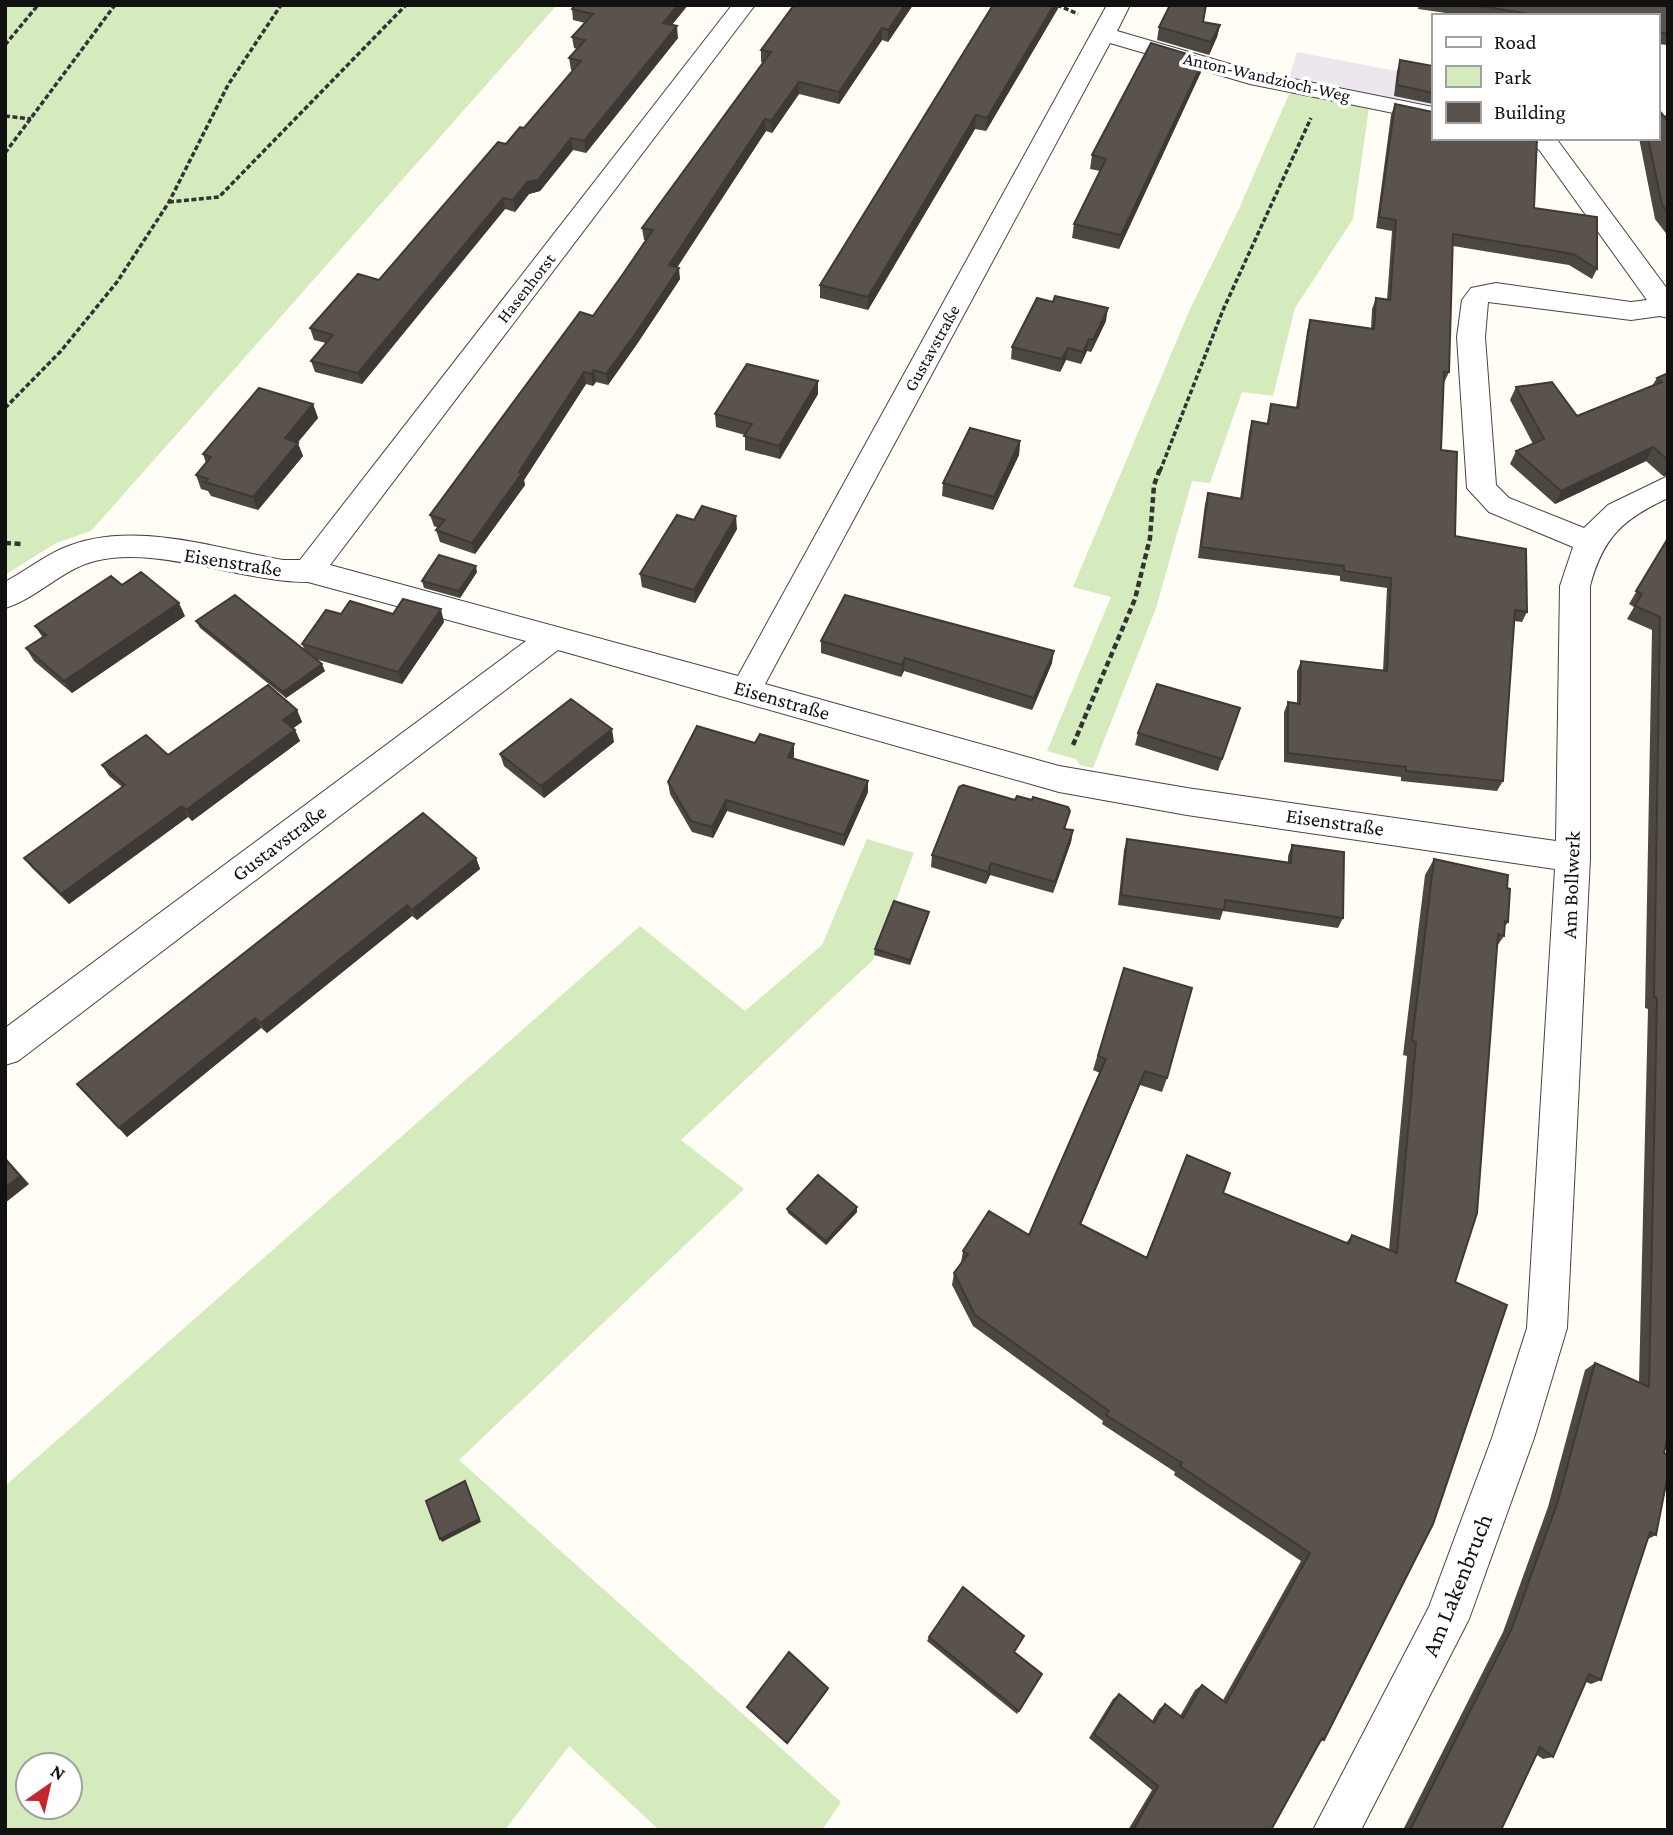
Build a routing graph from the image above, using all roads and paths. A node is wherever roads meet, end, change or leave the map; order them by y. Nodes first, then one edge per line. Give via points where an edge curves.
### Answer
1 (38, 5) edge
2 (115, 5) edge
3 (281, 5) edge
4 (406, 5) edge
5 (744, 5) edge
6 (1119, 5) edge
7 (1103, 34) junction
8 (5, 46) edge
9 (1323, 92) junction
10 (1432, 114) edge
11 (5, 116) edge
12 (31, 119) junction
13 (1542, 140) edge
14 (5, 153) edge
15 (169, 202) junction
16 (1666, 308) edge
17 (5, 408) edge
18 (1668, 486) edge
19 (1589, 542) junction
20 (308, 571) junction
21 (5, 597) edge
22 (554, 637) junction
23 (746, 690) junction
24 (1059, 779) junction
25 (1573, 858) junction
26 (5, 1049) edge
27 (1547, 1328) joint
28 (1336, 1830) edge

1 - 8 path
2 - 12 path
3 - 15 path via 228,85
4 - 15 path via 219,197
5 - 20 street, Hasenhorst
6 - 7 street, Gustavstraße
7 - 9 street, Anton-Wandzioch-Weg via 1250,77
7 - 23 street, Gustavstraße
9 - 10 street, Anton-Wandzioch-Weg
9 - 24 path via 1223,310 1154,485 1150,538 1135,599
11 - 12 path
12 - 14 path
13 - 16 street
15 - 17 path via 117,282 61,351
16 - 19 street via 1631,311 1496,292 1475,300 1471,337 1482,488 1499,505
18 - 19 street, Am Bollwerk via 1607,519
19 - 25 street, Am Bollwerk via 1575,586
20 - 21 street, Eisenstraße via 283,571 155,548 97,549 47,569
20 - 22 street, Eisenstraße
22 - 23 street, Eisenstraße
22 - 26 street, Gustavstraße
23 - 24 street, Eisenstraße
24 - 25 street, Eisenstraße via 1139,795
25 - 27 street, Am Bollwerk
27 - 28 street, Am Lakenbruch via 1513,1438 1447,1619

